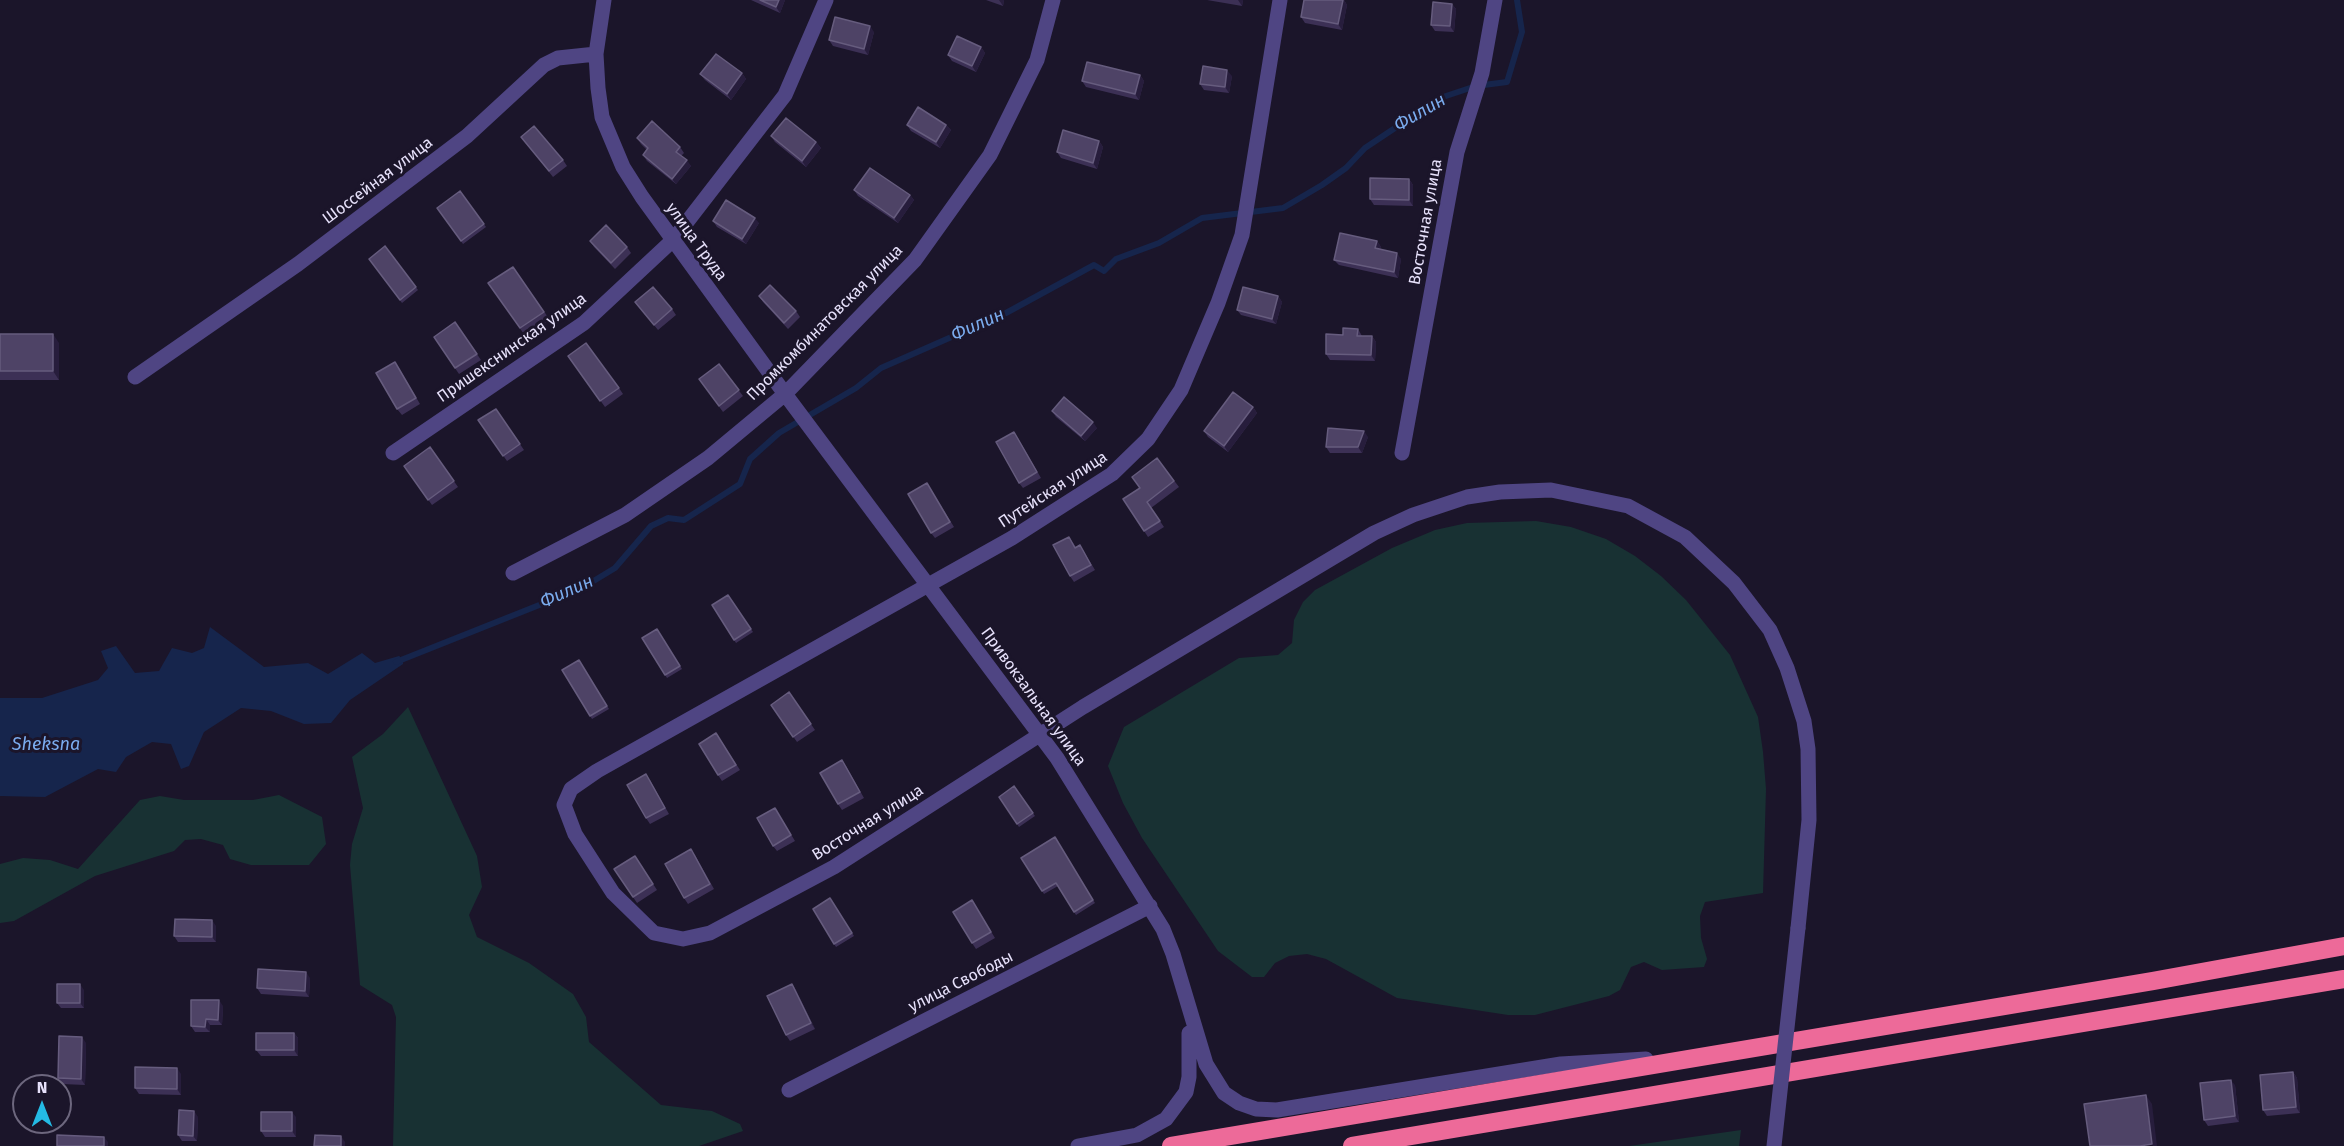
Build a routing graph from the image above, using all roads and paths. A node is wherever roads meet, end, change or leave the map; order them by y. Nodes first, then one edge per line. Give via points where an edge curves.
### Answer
1 (604, 0) edge
2 (826, 0) edge
3 (1053, 0) edge
4 (1280, 0) edge
5 (1495, 0) edge
6 (596, 54) junction
7 (672, 240) junction
8 (135, 377) dead end
9 (785, 394) junction
10 (813, 430) joint
11 (393, 453) dead end
12 (1402, 453) dead end
13 (513, 573) dead end
14 (928, 587) junction
15 (1040, 734) junction
16 (597, 771) joint
17 (1150, 906) junction
18 (2344, 946) edge
19 (2344, 979) edge
20 (1188, 1006) junction
21 (1713, 1055) junction
22 (789, 1090) dead end
23 (1078, 1146) edge
24 (1171, 1146) edge
25 (1352, 1146) edge
26 (1774, 1146) edge

1 - 6 street
2 - 7 street, Пришекснинская улица via 785,95
3 - 9 street, Промкомбинатовская улица via 1037,60 984,164 915,260
4 - 14 street, Путейская улица via 1242,235 1181,390 1148,439 1096,486
5 - 12 street, Восточная улица via 1482,72 1457,152
6 - 7 street, улица Труда via 600,102 612,143
6 - 8 street, Шоссейная улица via 558,58 544,65 467,136 298,264
7 - 9 street, улица Труда
7 - 11 street, Пришекснинская улица via 584,323
9 - 10 street, улица Труда
9 - 13 street, Промкомбинатовская улица via 708,458 626,515
10 - 14 street, Привокзальная улица
14 - 15 street, Привокзальная улица
14 - 16 street, Путейская улица
15 - 16 street, Восточная улица via 834,867 710,933 683,939 654,933 613,892 574,834 564,805 571,789
15 - 17 street, Привокзальная улица
15 - 26 street, Восточная улица, bridge via 1324,561 1413,514 1467,497 1551,490 1596,498 1628,506 1685,537 1734,583 1759,614 1779,647 1804,721 1809,820
17 - 20 street, Привокзальная улица via 1173,954
17 - 22 street, улица Свободы
18 - 21 highway
19 - 25 highway
20 - 21 street, Привокзальная улица via 1214,1081 1239,1103 1256,1109 1277,1110 1561,1064
20 - 23 street via 1189,1077 1178,1107 1154,1128 1137,1135
21 - 24 highway

